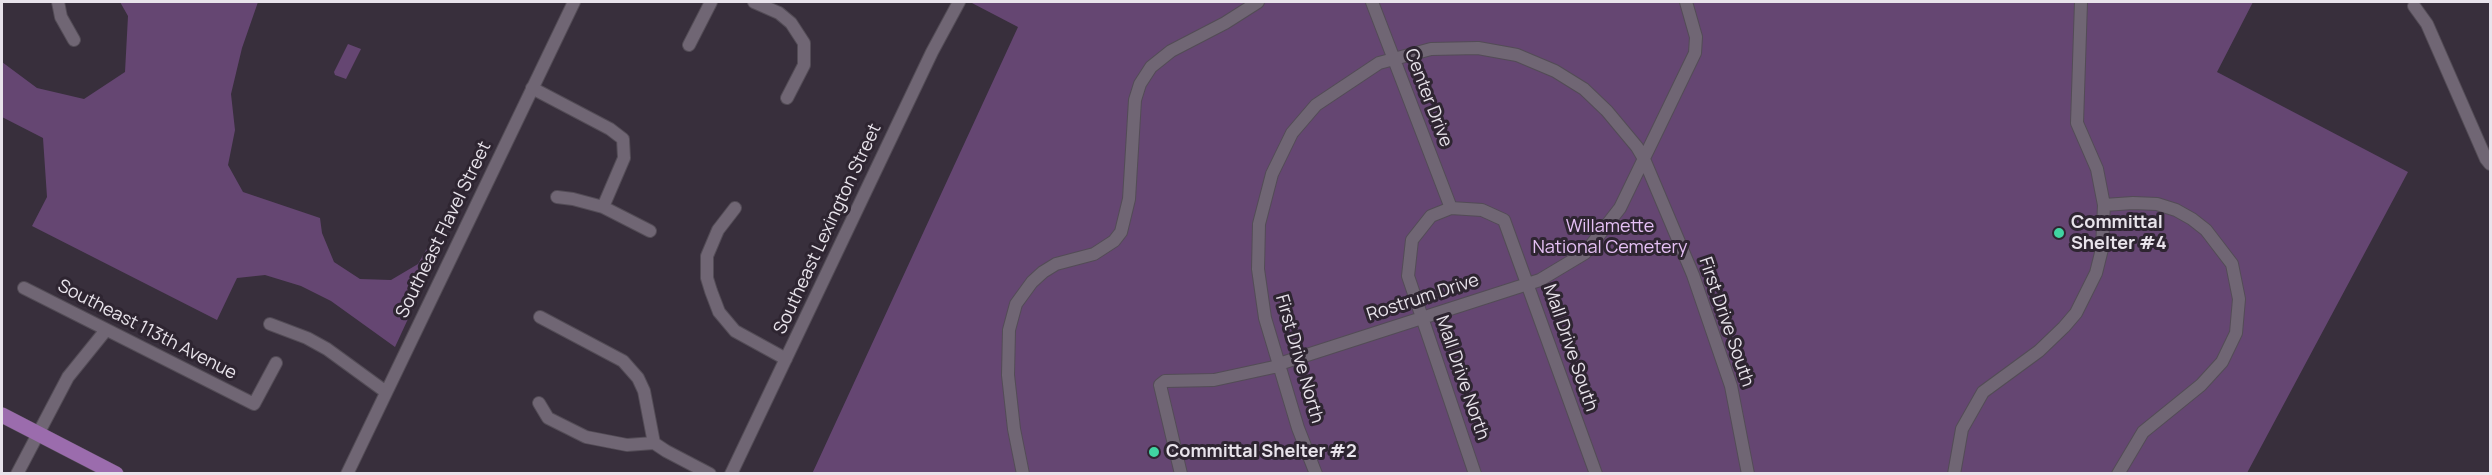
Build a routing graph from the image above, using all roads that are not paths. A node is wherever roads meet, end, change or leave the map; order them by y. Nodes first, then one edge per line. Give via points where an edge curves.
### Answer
1 (58, 2) edge
2 (574, 2) edge
3 (711, 2) edge
4 (754, 2) edge
5 (959, 2) edge
6 (1258, 2) edge
7 (1372, 2) edge
8 (1686, 2) edge
9 (2080, 2) edge
10 (2414, 6) dead end
11 (75, 40) dead end
12 (689, 45) dead end
13 (1393, 59) junction
14 (532, 88) junction
15 (787, 98) dead end
16 (1644, 159) junction
17 (2490, 164) edge
18 (556, 197) dead end
19 (2104, 205) junction
20 (603, 207) junction
21 (735, 208) dead end
22 (1451, 208) junction
23 (650, 231) dead end
24 (1529, 284) junction
25 (24, 288) dead end
26 (1422, 317) junction
27 (540, 318) dead end
28 (270, 324) dead end
29 (106, 330) junction
30 (786, 359) junction
31 (276, 363) dead end
32 (1279, 364) junction
33 (386, 392) junction
34 (539, 403) dead end
35 (2, 415) edge
36 (38, 434) junction
37 (654, 442) junction
38 (17, 474) edge
39 (117, 474) edge
40 (347, 474) edge
41 (710, 474) edge
42 (731, 474) edge
43 (1023, 474) edge
44 (1181, 474) edge
45 (1316, 474) edge
46 (1475, 474) edge
47 (1596, 474) edge
48 (1748, 474) edge
49 (1954, 474) edge
50 (2118, 474) edge

1 - 11 street via 61,17
2 - 14 street, Southeast Flavel Street
3 - 12 street
4 - 15 street via 779,13 804,43 804,65
5 - 30 street, Southeast Lexington Street
6 - 43 street via 1171,51 1151,68 1135,100 1129,199 1121,232 1104,249 1043,272 1016,304 1009,330 1008,375
7 - 13 street, Center Drive
8 - 16 street, Rostrum Drive via 1696,37 1695,53
9 - 19 street via 2077,123 2097,170
10 - 17 street via 2427,24
13 - 16 street, First Drive South via 1431,50 1478,48 1517,55 1584,89
13 - 22 street, Center Drive
13 - 32 street, First Drive North via 1379,63 1316,105 1292,133 1272,174 1259,224 1258,269 1265,318
14 - 20 street via 623,139 624,158
14 - 33 street, Southeast Flavel Street
16 - 24 street, Rostrum Drive via 1620,208 1585,253
16 - 48 street, First Drive South via 1693,276 1731,386
18 - 20 street
19 - 49 street via 2102,249 2096,273 2076,313 2049,343 1983,392 1962,429
19 - 50 street via 2157,204 2192,219 2206,230 2232,264 2239,299 2236,333 2222,362 2201,385 2143,432
20 - 23 street
21 - 30 street via 718,230 707,256 711,291 719,312 735,331
22 - 24 street, Mall Drive South via 1482,210 1504,220
22 - 26 street, Mall Drive North via 1431,216 1412,240 1408,276
24 - 26 street, Rostrum Drive
24 - 47 street, Mall Drive South
25 - 29 street, Southeast 113th Avenue
26 - 32 street, Rostrum Drive
26 - 46 street, Mall Drive North
27 - 37 street via 612,354 630,368 644,391
28 - 33 street via 327,348
29 - 31 street, Southeast 113th Avenue via 254,404
29 - 36 street via 74,369
30 - 42 street, Southeast Lexington Street
32 - 44 street, Rostrum Drive via 1214,380 1165,381 1160,385
32 - 45 street, First Drive North
33 - 40 street, Southeast Flavel Street
34 - 37 street via 548,418 586,437 627,445
35 - 36 main road
36 - 38 street
36 - 39 main road
37 - 41 street

